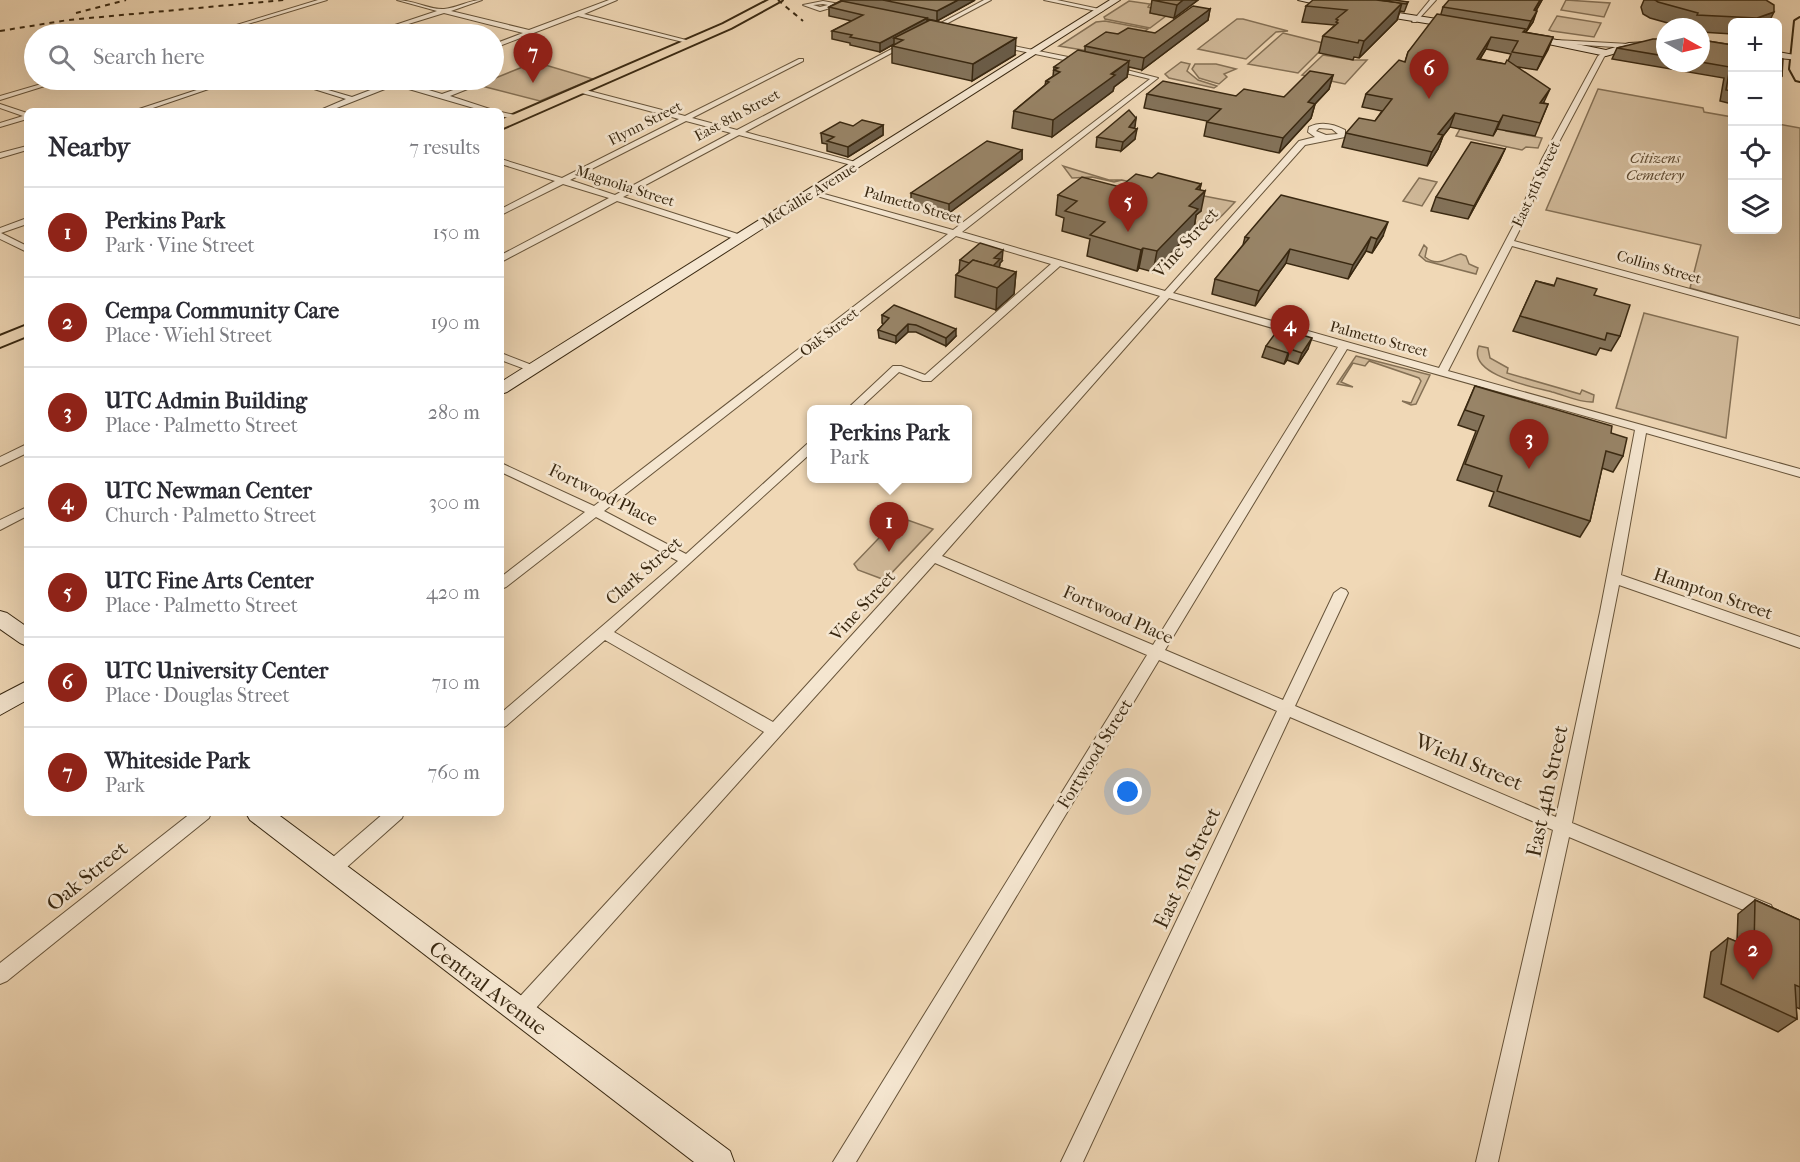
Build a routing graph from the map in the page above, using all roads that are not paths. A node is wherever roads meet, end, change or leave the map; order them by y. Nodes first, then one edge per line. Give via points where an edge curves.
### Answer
1 (324, 0) edge
2 (400, 0) edge
3 (479, 0) edge
4 (615, 0) edge
5 (777, 0) edge
6 (988, 0) edge
7 (1047, 0) edge
8 (1116, 0) edge
9 (1302, 0) edge
10 (1433, 0) edge
11 (837, 3) edge
12 (858, 8) edge
13 (1348, 8) edge
14 (1359, 9) edge
15 (1101, 10) junction
16 (444, 11) junction
17 (577, 14) junction
18 (1415, 20) junction
19 (1800, 21) edge
20 (923, 22) edge
21 (244, 24) edge
22 (403, 24) edge
23 (497, 24) edge
24 (504, 26) edge
25 (1467, 27) edge
26 (940, 29) junction
27 (529, 32) junction
28 (1516, 35) edge
29 (504, 42) edge
30 (691, 42) junction
31 (1556, 42) junction
32 (992, 44) edge
33 (1656, 44) edge
34 (1629, 46) junction
35 (1034, 52) junction
36 (1606, 53) junction
37 (1782, 56) edge
38 (1799, 58) edge
39 (801, 60) dead end
40 (1093, 64) edge
41 (1103, 67) edge
42 (1800, 78) edge
43 (27, 90) edge
44 (201, 90) edge
45 (322, 90) edge
46 (376, 90) edge
47 (426, 90) edge
48 (460, 90) edge
49 (581, 90) junction
50 (444, 96) junction
51 (0, 98) edge
52 (352, 99) junction
53 (0, 106) edge
54 (146, 108) edge
55 (329, 108) edge
56 (482, 108) edge
57 (24, 115) edge
58 (504, 115) edge
59 (24, 117) edge
60 (516, 118) junction
61 (687, 119) junction
62 (504, 124) edge
63 (0, 125) edge
64 (1312, 129) junction
65 (738, 133) junction
66 (1324, 137) junction
67 (1302, 143) junction
68 (24, 149) edge
69 (0, 156) edge
70 (504, 162) edge
71 (856, 165) junction
72 (564, 181) junction
73 (813, 192) junction
74 (615, 197) junction
75 (504, 211) edge
76 (24, 222) edge
77 (0, 231) edge
78 (956, 233) junction
79 (0, 236) edge
80 (741, 238) junction
81 (1509, 242) junction
82 (24, 248) edge
83 (504, 257) edge
84 (1058, 263) junction
85 (1167, 293) junction
86 (1800, 322) edge
87 (24, 331) edge
88 (0, 342) edge
89 (1344, 345) junction
90 (504, 357) edge
91 (533, 369) junction
92 (1442, 372) junction
93 (504, 387) edge
94 (856, 405) edge
95 (1641, 427) junction
96 (24, 450) edge
97 (807, 451) edge
98 (0, 462) edge
99 (504, 468) edge
100 (1800, 473) edge
101 (596, 512) junction
102 (24, 513) edge
103 (0, 526) edge
104 (933, 557) junction
105 (687, 560) junction
106 (1615, 578) junction
107 (504, 582) edge
108 (1341, 593) dead end
109 (0, 618) edge
110 (604, 633) junction
111 (24, 636) edge
112 (1800, 643) edge
113 (1157, 653) junction
114 (24, 691) edge
115 (0, 706) edge
116 (1287, 707) junction
117 (504, 719) edge
118 (775, 731) junction
119 (199, 816) edge
120 (262, 816) edge
121 (393, 816) edge
122 (1563, 827) junction
123 (332, 869) junction
124 (1779, 917) edge
125 (0, 975) edge
126 (520, 1011) junction
127 (719, 1162) edge
128 (844, 1162) edge
129 (1072, 1162) edge
130 (1486, 1162) edge

1 - 21 street
2 - 16 street
3 - 16 street
4 - 17 street
5 - 30 main road
6 - 26 street
7 - 15 street
8 - 15 main road, McCallie Avenue
9 - 13 main road
10 - 18 street
11 - 12 street
14 - 18 main road
15 - 35 main road, McCallie Avenue
16 - 22 street
16 - 23 street
17 - 27 street
17 - 30 street
18 - 25 main road
19 - 38 main road
20 - 26 street
24 - 27 street
26 - 65 street, East 8th Street
27 - 29 street
28 - 31 main road
30 - 49 main road
31 - 34 street
31 - 36 main road
32 - 35 street
33 - 34 main road
34 - 36 main road
35 - 40 street
35 - 71 main road, McCallie Avenue
36 - 81 street, East 5th Street via 1546,159
37 - 38 main road
38 - 42 main road via 1796,69
39 - 61 street, Flynn Street
41 - 78 street, Oak Street via 1155,78
43 - 51 street
44 - 54 street
45 - 52 street
46 - 52 street
47 - 50 street
48 - 50 street
49 - 60 main road
49 - 61 street, Palmetto Street
50 - 56 street
52 - 55 street
53 - 57 street
58 - 60 street
59 - 63 street
60 - 62 main road
61 - 65 street, Palmetto Street
61 - 72 street, Flynn Street
64 - 66 street via 1314,134
64 - 66 street via 1329,126 1342,134
64 - 67 street, Vine Street via 1303,136
65 - 71 street, Palmetto Street
65 - 74 street, East 8th Street
66 - 67 street
67 - 85 street, Vine Street
68 - 69 street
70 - 72 street, Magnolia Street
71 - 73 main road, McCallie Avenue
72 - 74 street, Magnolia Street
72 - 75 street, Flynn Street
73 - 78 street, Palmetto Street
73 - 80 main road, McCallie Avenue
74 - 80 street, Magnolia Street
74 - 83 street, East 8th Street
76 - 77 street
78 - 84 street, Palmetto Street
78 - 101 street, Oak Street
79 - 82 street
80 - 91 main road, McCallie Avenue
81 - 86 street, Collins Street
81 - 92 street, East 5th Street
84 - 85 street, Palmetto Street
84 - 94 street via 927,379 897,368
85 - 89 street, Palmetto Street
85 - 104 street, Vine Street
87 - 88 main road
89 - 92 street, Palmetto Street
89 - 113 street, Fortwood Street
90 - 91 street
91 - 93 main road, McCallie Avenue
92 - 95 street, Palmetto Street
95 - 100 street, Palmetto Street
95 - 106 street, East 4th Street
96 - 98 street
97 - 105 street, Clark Street
99 - 101 street, Fortwood Place
101 - 105 street, Fortwood Place
101 - 107 street, Oak Street
102 - 103 street
104 - 113 street, Fortwood Place
104 - 118 street, Vine Street
105 - 110 street, Clark Street
106 - 112 street, Hampton Street
106 - 122 street, East 4th Street
108 - 116 street, East 5th Street
109 - 111 main road
110 - 117 street, Clark Street
110 - 118 street
113 - 116 street, Fortwood Place
113 - 128 street, Fortwood Street
114 - 115 main road
116 - 122 street, Wiehl Street
116 - 129 street, East 5th Street
118 - 126 street, Vine Street
119 - 125 street, Oak Street
120 - 123 main road, Central Avenue
121 - 123 street
122 - 124 street, Wiehl Street
122 - 130 street, East 4th Street
123 - 126 main road, Central Avenue
126 - 127 main road, Central Avenue

